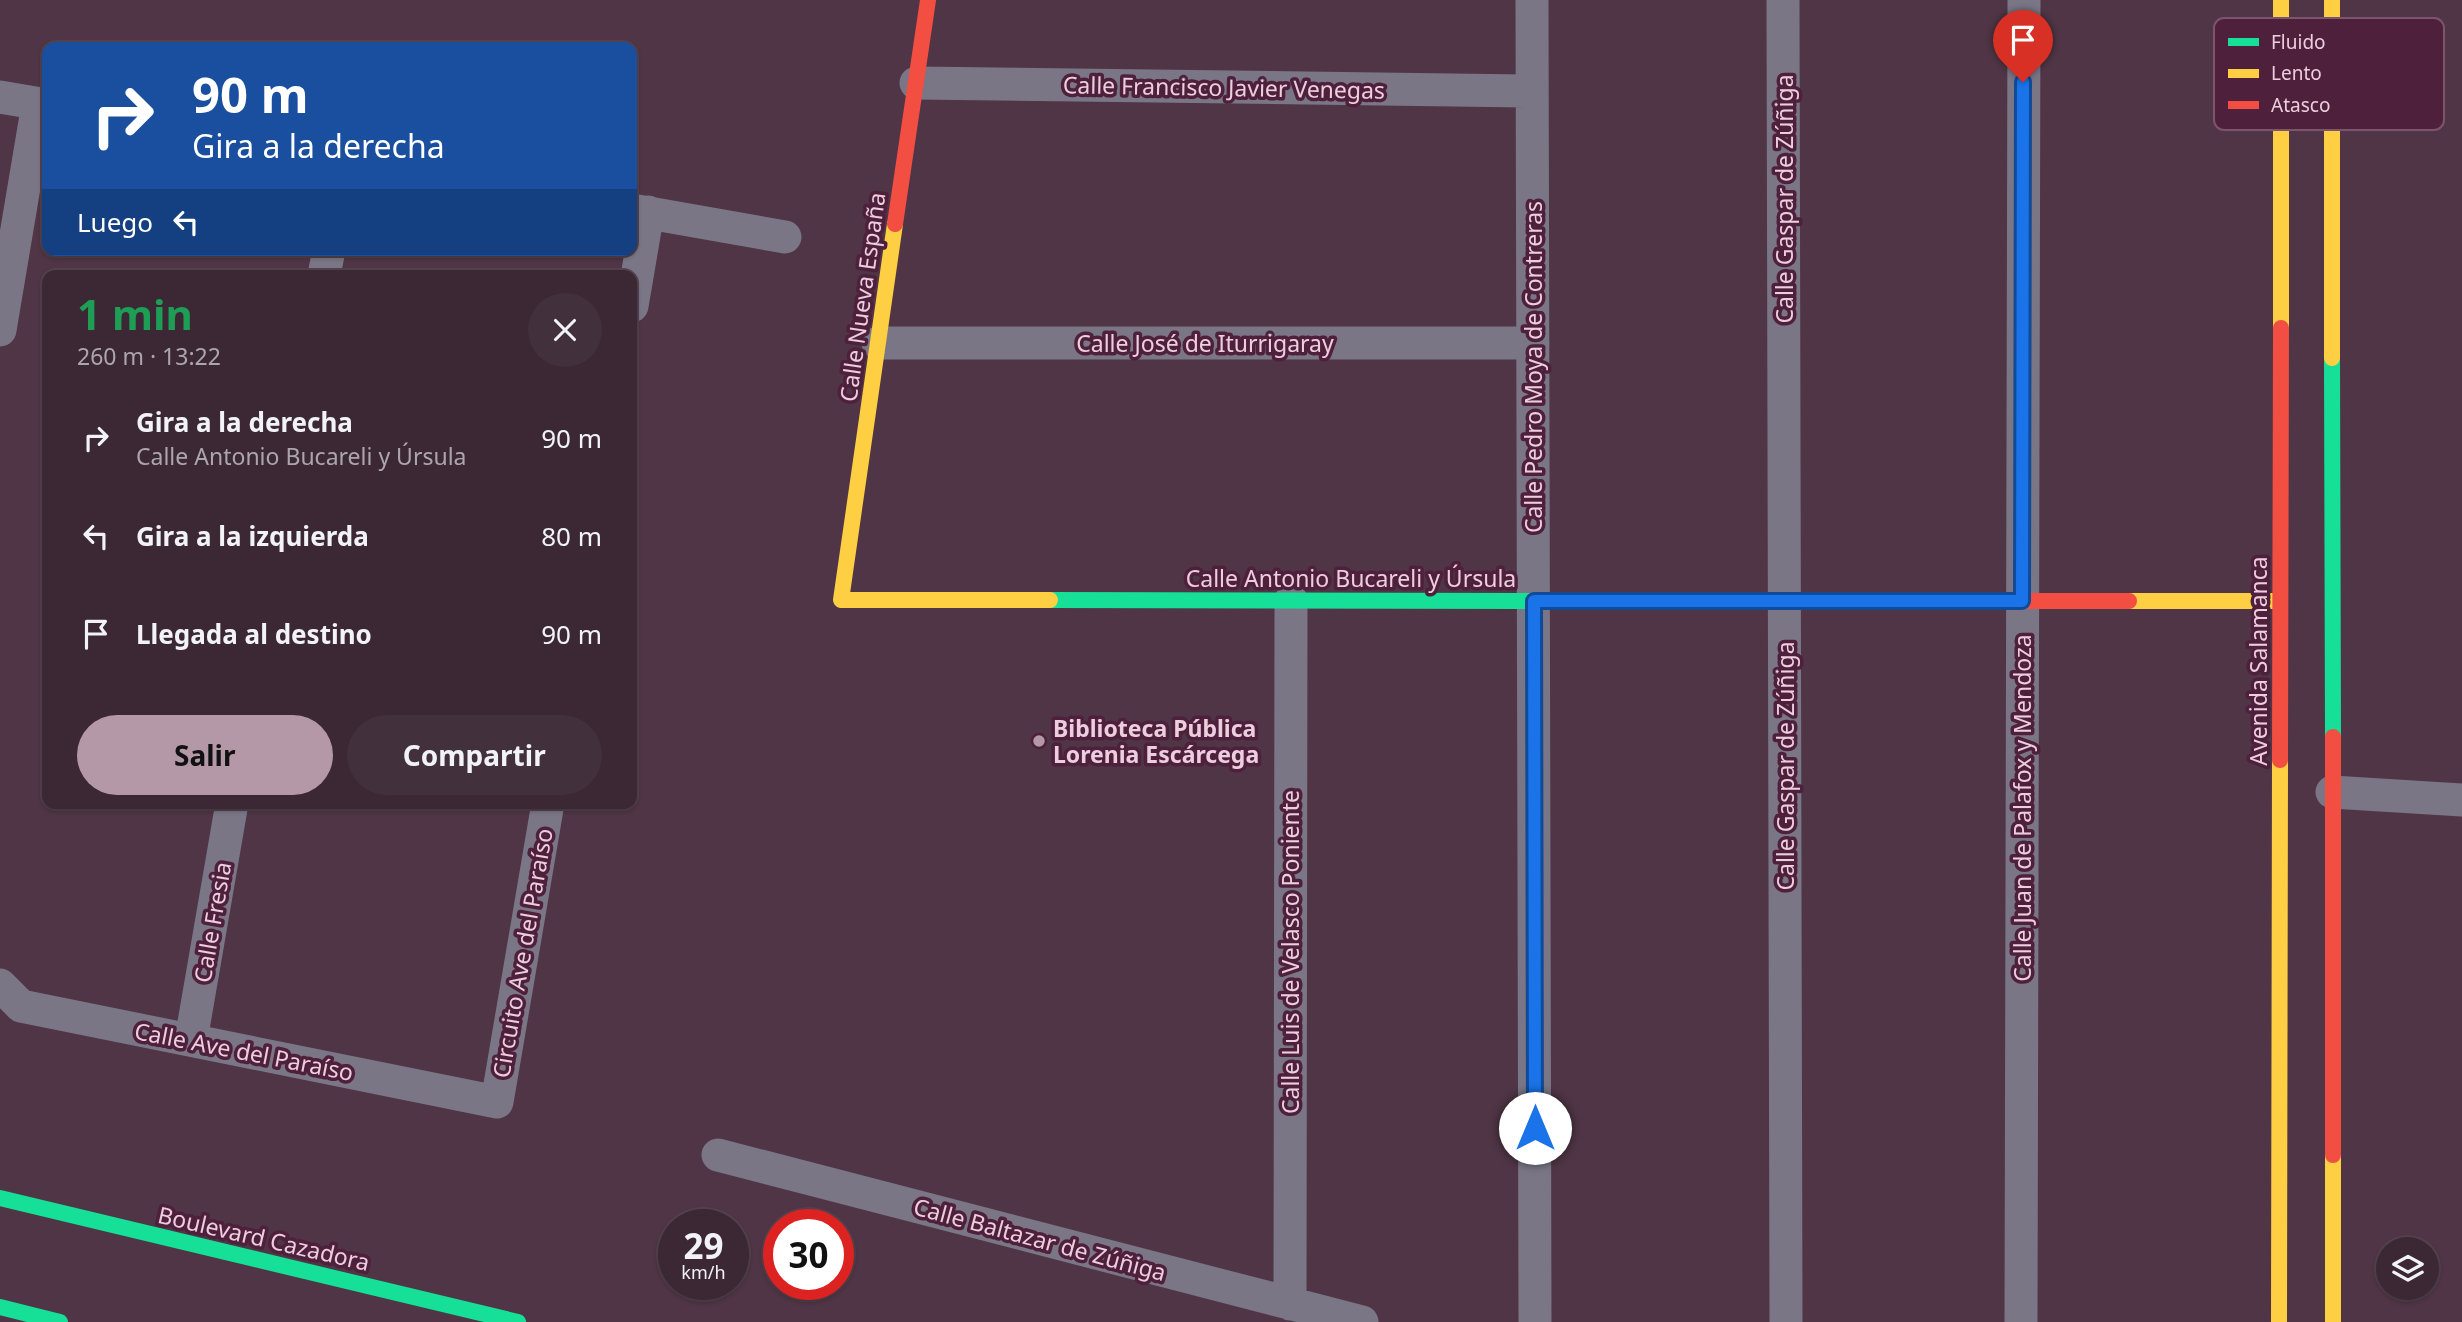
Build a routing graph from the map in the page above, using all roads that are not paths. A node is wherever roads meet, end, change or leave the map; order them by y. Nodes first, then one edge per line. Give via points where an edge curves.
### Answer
1 (928, 0) edge
2 (1532, 0) edge
3 (1783, 0) edge
4 (2024, 0) edge
5 (2281, 0) edge
6 (2332, 0) edge
7 (2281, 18) edge
8 (2332, 18) edge
9 (916, 83) junction
10 (1532, 91) junction
11 (0, 97) edge
12 (42, 104) edge
13 (42, 109) edge
14 (2281, 130) edge
15 (2332, 130) edge
16 (640, 211) edge
17 (785, 237) dead end
18 (637, 247) edge
19 (0, 330) edge
20 (878, 343) junction
21 (1533, 343) junction
22 (841, 600) joint
23 (1291, 600) junction
24 (1534, 601) junction
25 (1785, 601) junction
26 (2022, 601) junction
27 (2280, 601) junction
28 (2332, 792) junction
29 (2462, 800) edge
30 (231, 809) edge
31 (547, 809) edge
32 (0, 985) edge
33 (191, 1040) junction
34 (497, 1102) joint
35 (718, 1154) dead end
36 (0, 1198) edge
37 (1290, 1304) junction
38 (0, 1307) edge
39 (60, 1322) edge
40 (518, 1322) edge
41 (1362, 1322) edge
42 (1535, 1322) edge
43 (1786, 1322) edge
44 (2021, 1322) edge
45 (2279, 1322) edge
46 (2333, 1322) edge

1 - 9 street, Calle Nueva España
2 - 10 street, Calle Pedro Moya de Contreras
3 - 25 street, Calle Gaspar de Zúñiga
4 - 26 street, Calle Juan de Palafox y Mendoza
5 - 7 street, Avenida Salamanca
6 - 8 street
9 - 10 street, Calle Francisco Javier Venegas
9 - 20 street, Calle Nueva España
10 - 21 street, Calle Pedro Moya de Contreras
11 - 12 street
13 - 19 street
14 - 27 street, Avenida Salamanca
15 - 28 street
16 - 17 street
16 - 18 street
20 - 21 street, Calle José de Iturrigaray
20 - 22 street, Calle Nueva España
21 - 24 street, Calle Pedro Moya de Contreras
22 - 23 street, Calle Antonio Bucareli y Úrsula
23 - 24 street, Calle Antonio Bucareli y Úrsula
23 - 37 street, Calle Luis de Velasco Poniente
24 - 25 street, Calle Antonio Bucareli y Úrsula
24 - 42 street, Calle Pedro Moya de Contreras
25 - 26 street, Calle Antonio Bucareli y Úrsula
25 - 43 street, Calle Gaspar de Zúñiga
26 - 27 street, Calle Antonio Bucareli y Úrsula
26 - 44 street, Calle Juan de Palafox y Mendoza
27 - 45 street, Avenida Salamanca
28 - 29 street
28 - 46 street
30 - 33 street, Calle Fresia
31 - 34 street, Circuito Ave del Paraíso
32 - 33 street, Calle Ave del Paraíso via 20,1006
33 - 34 street, Calle Ave del Paraíso
35 - 37 street, Calle Baltazar de Zúñiga
36 - 40 street, Boulevard Cazadora
37 - 41 street, Calle Baltazar de Zúñiga
38 - 39 street

